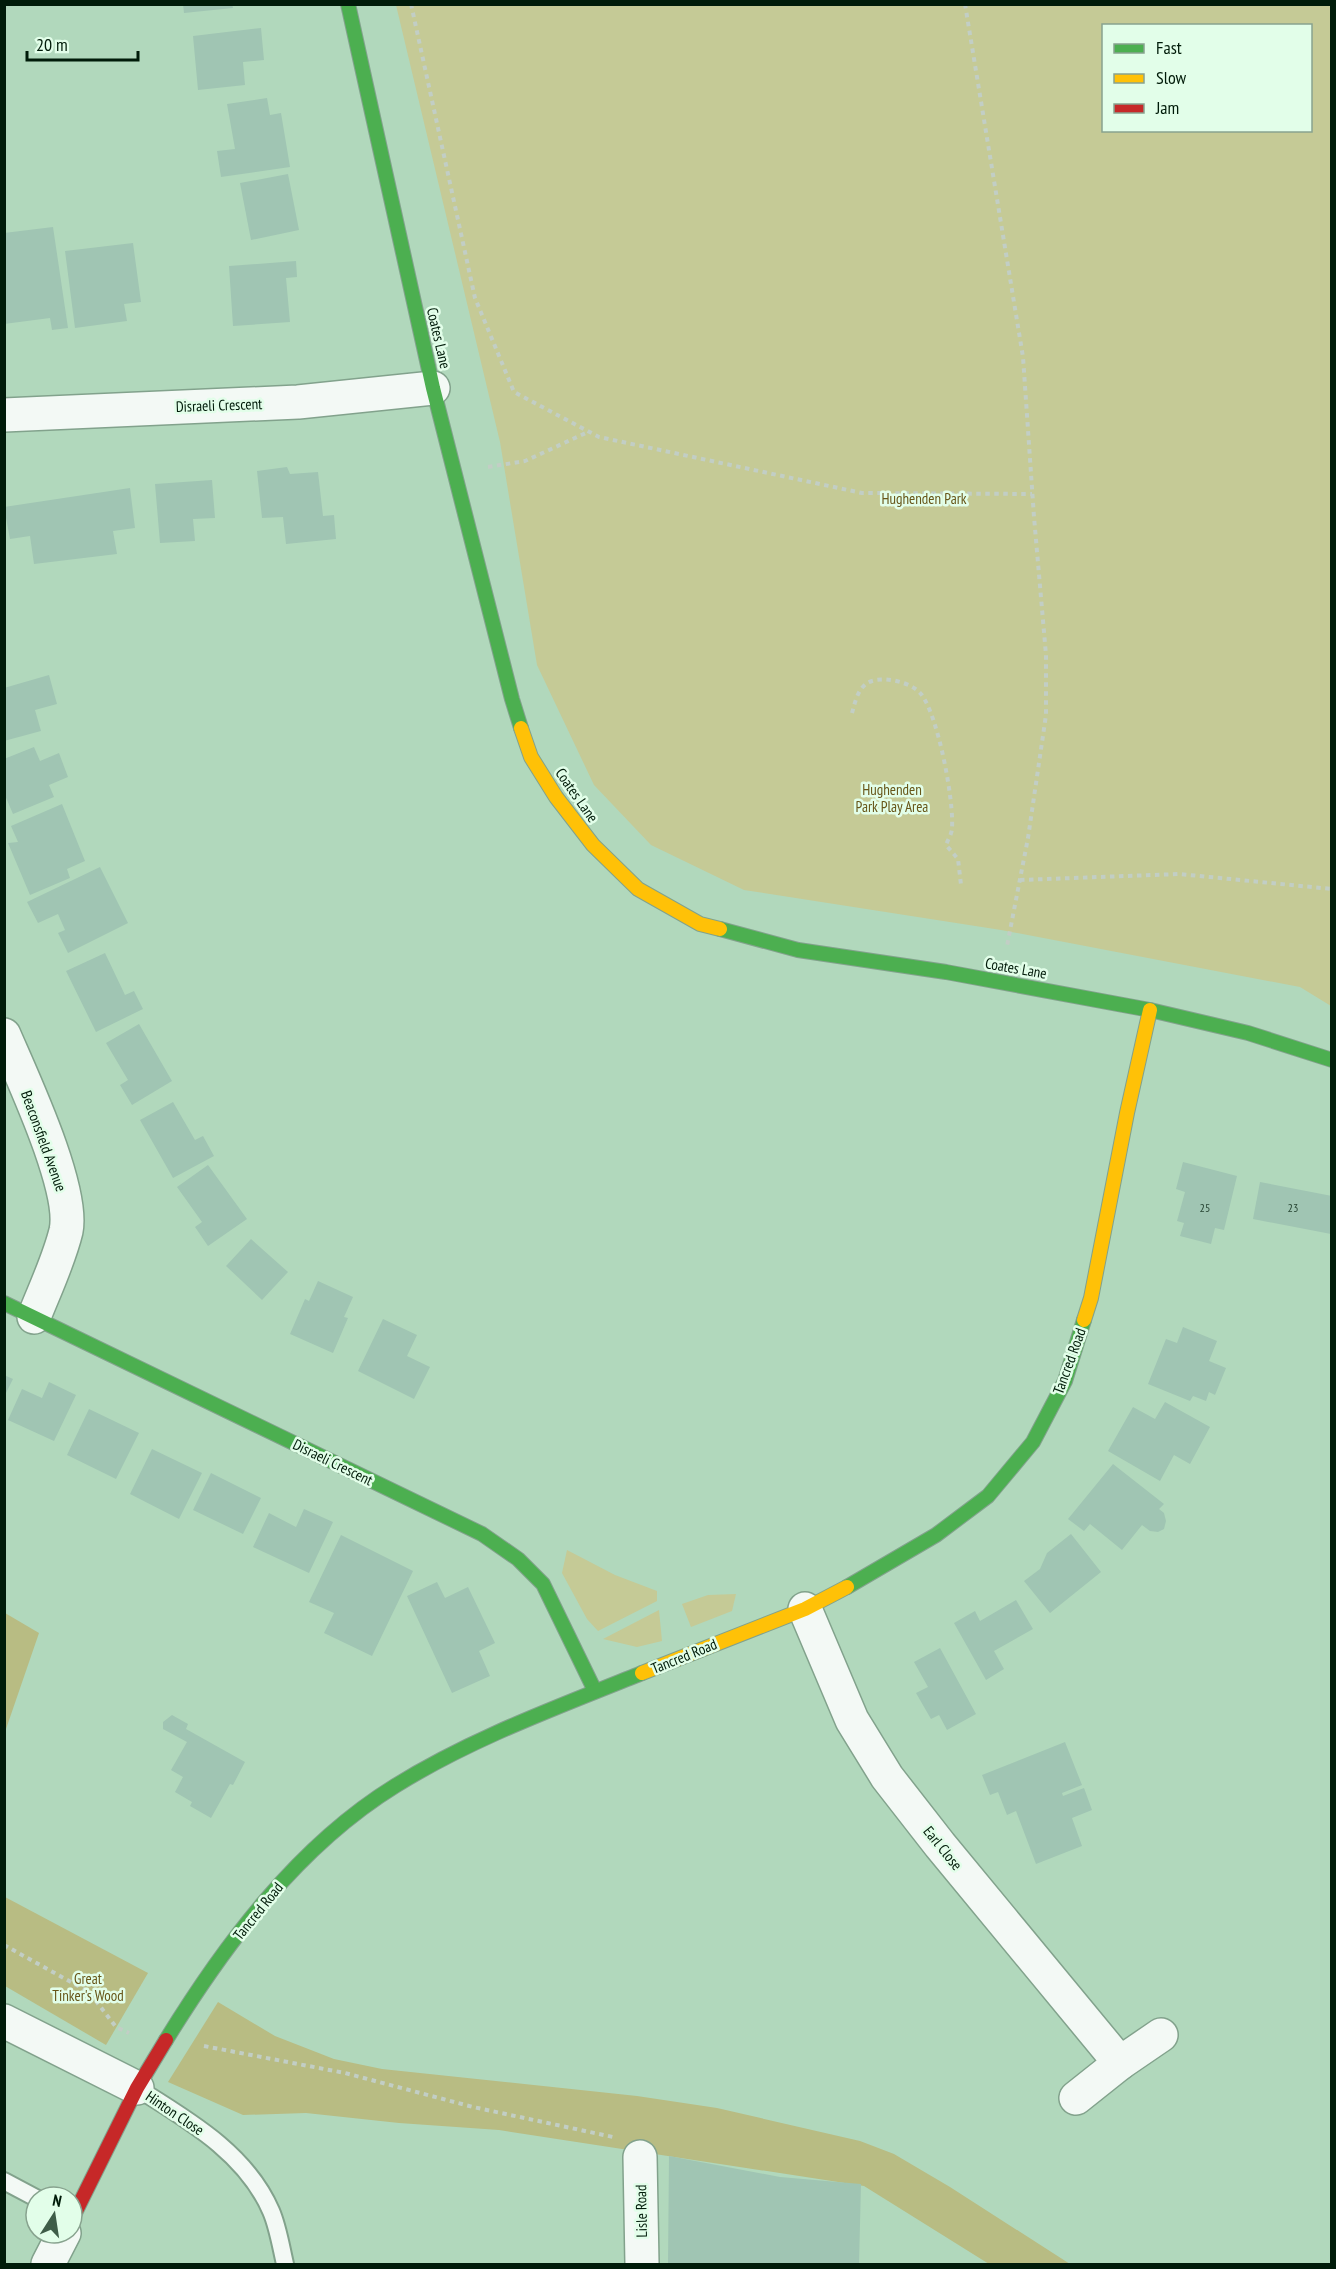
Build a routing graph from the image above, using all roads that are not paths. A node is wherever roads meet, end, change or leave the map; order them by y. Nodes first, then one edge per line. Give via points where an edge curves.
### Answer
1 (348, 4) edge
2 (433, 388) junction
3 (4, 415) edge
4 (1150, 1010) junction
5 (4, 1035) edge
6 (1332, 1060) edge
7 (4, 1303) edge
8 (34, 1317) junction
9 (805, 1609) junction
10 (595, 1691) junction
11 (4, 2021) edge
12 (1161, 2035) dead end
13 (1120, 2063) junction
14 (137, 2088) junction
15 (1076, 2098) dead end
16 (640, 2157) road end
17 (4, 2181) edge
18 (24, 2192) edge
19 (84, 2194) edge
20 (58, 2245) edge
21 (48, 2265) edge
22 (285, 2265) edge
23 (642, 2265) edge

1 - 2 street, Coates Lane
2 - 3 street, Disraeli Crescent via 298,402
2 - 4 street, Coates Lane via 512,699 531,757 592,845 638,889 700,924 798,950 946,972
4 - 6 street, Coates Lane via 1248,1033
4 - 9 street, Tancred Road via 1091,1298 1065,1381 1033,1442 988,1496 936,1535
5 - 8 street, Beaconsfield Avenue via 55,1161 65,1197 66,1229
7 - 8 street, Disraeli Crescent
8 - 10 street, Disraeli Crescent via 482,1534 518,1559 543,1584
9 - 10 street, Tancred Road
9 - 13 street, Earl Close via 852,1720 887,1777
10 - 14 street, Tancred Road via 446,1756 393,1787 333,1832 288,1875 244,1927 194,1994
11 - 14 street, Hinton Close
12 - 13 street
13 - 15 street
14 - 19 street, Tancred Road
14 - 22 lane, Hinton Close via 201,2129 249,2172 271,2211
16 - 23 street, Lisle Road
17 - 18 lane
20 - 21 street

